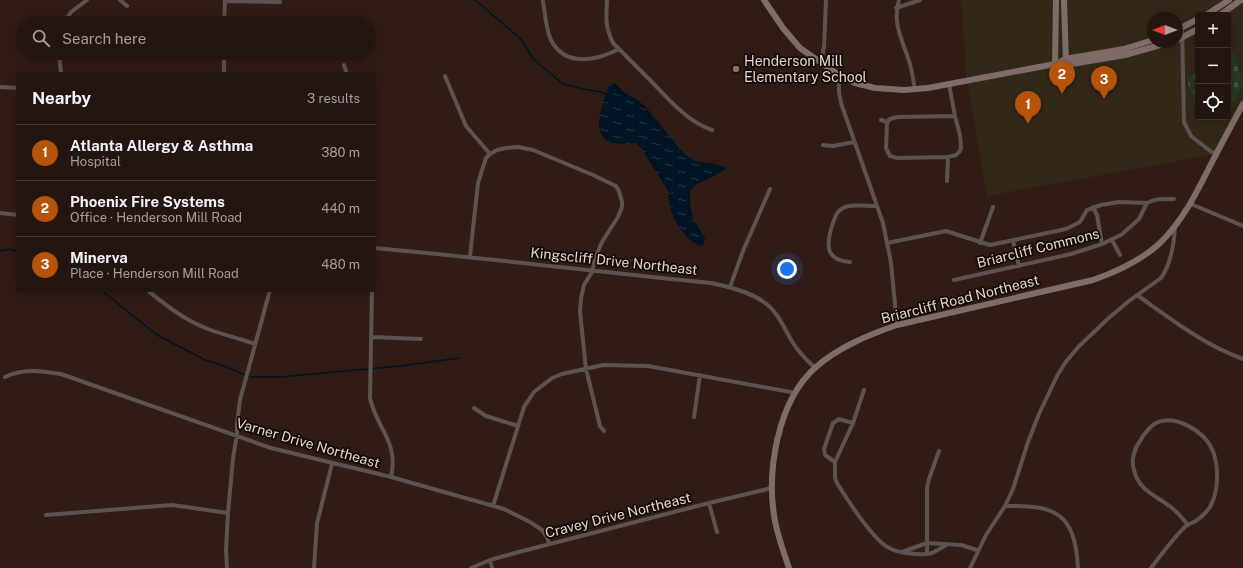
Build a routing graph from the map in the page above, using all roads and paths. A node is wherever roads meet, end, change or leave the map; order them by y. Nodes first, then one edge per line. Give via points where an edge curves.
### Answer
1 (87, 0) edge
2 (120, 0) edge
3 (225, 0) edge
4 (607, 0) edge
5 (764, 0) edge
6 (826, 0) edge
7 (899, 0) edge
8 (920, 0) edge
9 (1056, 0) edge
10 (1064, 0) edge
11 (1229, 0) edge
12 (1241, 0) edge
13 (543, 1) dead end
14 (280, 2) dead end
15 (127, 6) dead end
16 (896, 8) junction
17 (1211, 12) edge
18 (1224, 12) edge
19 (68, 16) edge
20 (224, 16) edge
21 (1195, 21) edge
22 (1183, 27) edge
23 (1195, 31) edge
24 (1183, 37) edge
25 (1147, 42) edge
26 (1149, 48) edge
27 (1180, 48) edge
28 (619, 49) junction
29 (60, 60) edge
30 (224, 60) edge
31 (820, 61) junction
32 (1065, 62) junction
33 (1055, 64) junction
34 (344, 65) dead end
35 (61, 72) edge
36 (224, 72) edge
37 (346, 72) edge
38 (839, 75) junction
39 (445, 76) dead end
40 (949, 84) junction
41 (0, 87) edge
42 (16, 88) edge
43 (915, 89) junction
44 (1243, 104) edge
45 (955, 116) junction
46 (881, 120) dead end
47 (887, 122) junction
48 (712, 130) dead end
49 (854, 142) junction
50 (823, 145) dead end
51 (490, 154) junction
52 (1216, 154) junction
53 (948, 157) junction
54 (947, 181) dead end
55 (770, 189) dead end
56 (1174, 199) dead end
57 (1147, 203) junction
58 (1191, 204) junction
59 (877, 206) junction
60 (1084, 206) dead end
61 (993, 207) dead end
62 (1093, 207) junction
63 (1087, 210) junction
64 (0, 213) edge
65 (16, 215) edge
66 (1243, 226) edge
67 (1175, 227) junction
68 (1112, 240) junction
69 (1013, 241) junction
70 (888, 243) junction
71 (980, 243) junction
72 (1102, 244) junction
73 (376, 248) edge
74 (1120, 255) dead end
75 (470, 256) junction
76 (850, 262) dead end
77 (1019, 266) junction
78 (592, 272) junction
79 (954, 280) dead end
80 (730, 287) junction
81 (149, 292) edge
82 (269, 292) edge
83 (372, 292) edge
84 (1137, 295) junction
85 (897, 325) junction
86 (372, 337) junction
87 (421, 339) dead end
88 (255, 344) junction
89 (1243, 359) edge
90 (815, 368) junction
91 (586, 369) junction
92 (700, 375) junction
93 (5, 378) dead end
94 (864, 390) dead end
95 (796, 393) junction
96 (474, 408) dead end
97 (694, 417) dead end
98 (853, 423) junction
99 (518, 426) junction
100 (604, 431) dead end
101 (237, 436) junction
102 (940, 451) dead end
103 (836, 462) junction
104 (332, 464) junction
105 (391, 477) junction
106 (772, 488) junction
107 (709, 503) junction
108 (493, 506) junction
109 (1005, 506) junction
110 (228, 514) junction
111 (46, 515) dead end
112 (1188, 525) junction
113 (717, 532) dead end
114 (927, 543) junction
115 (549, 544) junction
116 (948, 544) junction
117 (978, 550) junction
118 (902, 552) junction
119 (926, 554) junction
120 (490, 560) junction
121 (228, 568) edge
122 (314, 568) edge
123 (471, 568) edge
124 (492, 568) edge
125 (788, 568) edge
126 (970, 568) edge
127 (1078, 568) edge
128 (1151, 568) edge

1 - 19 street
2 - 15 street
3 - 14 street
3 - 20 street
4 - 28 street via 608,32
5 - 31 street via 800,48
6 - 31 street via 824,47
7 - 16 street
8 - 16 street
9 - 33 street
10 - 32 street
11 - 17 street
12 - 18 street
13 - 28 street via 551,39 555,47 564,54 574,59 586,60 607,56
16 - 43 street via 898,29 910,63
21 - 22 street
23 - 24 street
25 - 32 street
26 - 32 street via 1125,55
27 - 52 street via 1184,122 1191,136
28 - 48 street via 670,101 692,120
29 - 35 street
30 - 36 street
31 - 38 street
32 - 33 street
33 - 40 street
34 - 37 street
38 - 43 street via 855,83 875,88
38 - 49 street via 839,92
39 - 51 street via 466,126
40 - 43 street
40 - 45 street
41 - 42 street
44 - 52 street, Briarcliff Road Northeast
45 - 47 street via 898,117
45 - 53 street via 961,148 956,155
46 - 47 street
47 - 53 street via 886,148 890,156
49 - 50 street
49 - 59 street
51 - 75 street via 478,183
51 - 78 street via 506,148 533,150 616,186 620,191 622,208 602,242
52 - 58 street, Briarcliff Road Northeast
53 - 54 street
55 - 80 street
56 - 57 street via 1160,199
57 - 62 street, Briarcliff Commons via 1119,202
57 - 68 street, Briarcliff Commons via 1138,219
58 - 66 street
58 - 67 street, Briarcliff Road Northeast
59 - 70 street
59 - 76 street via 848,206 839,209 834,218 828,249 841,261
60 - 63 street
61 - 71 street
62 - 63 street, Briarcliff Commons
62 - 72 street
63 - 69 street, Briarcliff Commons via 1076,225
64 - 65 street
67 - 84 street via 1165,273
67 - 85 street, Briarcliff Road Northeast via 1158,245 1140,258 1093,280
68 - 72 street, Briarcliff Commons
68 - 74 street
69 - 71 street, Briarcliff Commons via 990,245
69 - 77 street
70 - 71 street, Briarcliff Commons via 946,231
70 - 85 street
72 - 77 street, Briarcliff Commons via 1081,252
73 - 75 street, Kingscliff Drive Northeast
75 - 78 street, Kingscliff Drive Northeast
77 - 79 street, Briarcliff Commons
78 - 80 street, Kingscliff Drive Northeast
78 - 91 street via 584,285 580,312
80 - 90 street, Kingscliff Drive Northeast via 758,298 770,306 794,345
81 - 88 street via 185,318 206,328
82 - 88 street
83 - 86 street
84 - 89 street via 1210,345
84 - 109 street via 1093,332 1065,363 1039,414
85 - 90 street, Briarcliff Road Northeast via 848,346
86 - 87 street
86 - 105 street via 370,398 375,415 391,445
88 - 101 street via 240,400
90 - 95 street, Briarcliff Road Northeast
91 - 92 street via 603,364 648,366
91 - 99 street via 552,378 534,392 524,407
91 - 100 street via 600,426
92 - 95 street
92 - 97 street
93 - 101 street, Varner Drive Northeast via 19,372 61,374
94 - 98 street
95 - 106 street, Briarcliff Road Northeast via 777,439
96 - 99 street via 486,416
98 - 103 street
98 - 103 street via 839,419 833,423 824,449 825,455
99 - 108 street
101 - 104 street, Varner Drive Northeast
101 - 110 street
102 - 114 street via 927,488
103 - 118 street via 837,482 871,532 888,548
104 - 105 street, Varner Drive Northeast
104 - 122 street via 318,523
105 - 108 street, Varner Drive Northeast
106 - 107 street, Cravey Drive Northeast
106 - 125 street, Briarcliff Road Northeast via 775,521
107 - 113 street
107 - 115 street, Cravey Drive Northeast
108 - 115 street, Varner Drive Northeast via 542,530
109 - 117 street via 992,523
109 - 127 street via 1042,508 1064,520 1075,541
110 - 111 street via 172,505
110 - 121 street
112 - 112 street via 1169,506 1141,486 1133,469 1137,444 1150,428 1163,421 1180,423 1199,432 1212,448 1215,458 1216,486 1212,504 1197,521
112 - 128 street
114 - 116 street
114 - 118 street
114 - 119 street
115 - 120 street, Cravey Drive Northeast
116 - 117 street
116 - 119 street
117 - 126 street
118 - 119 street
120 - 123 street, Cravey Drive Northeast
120 - 124 street

